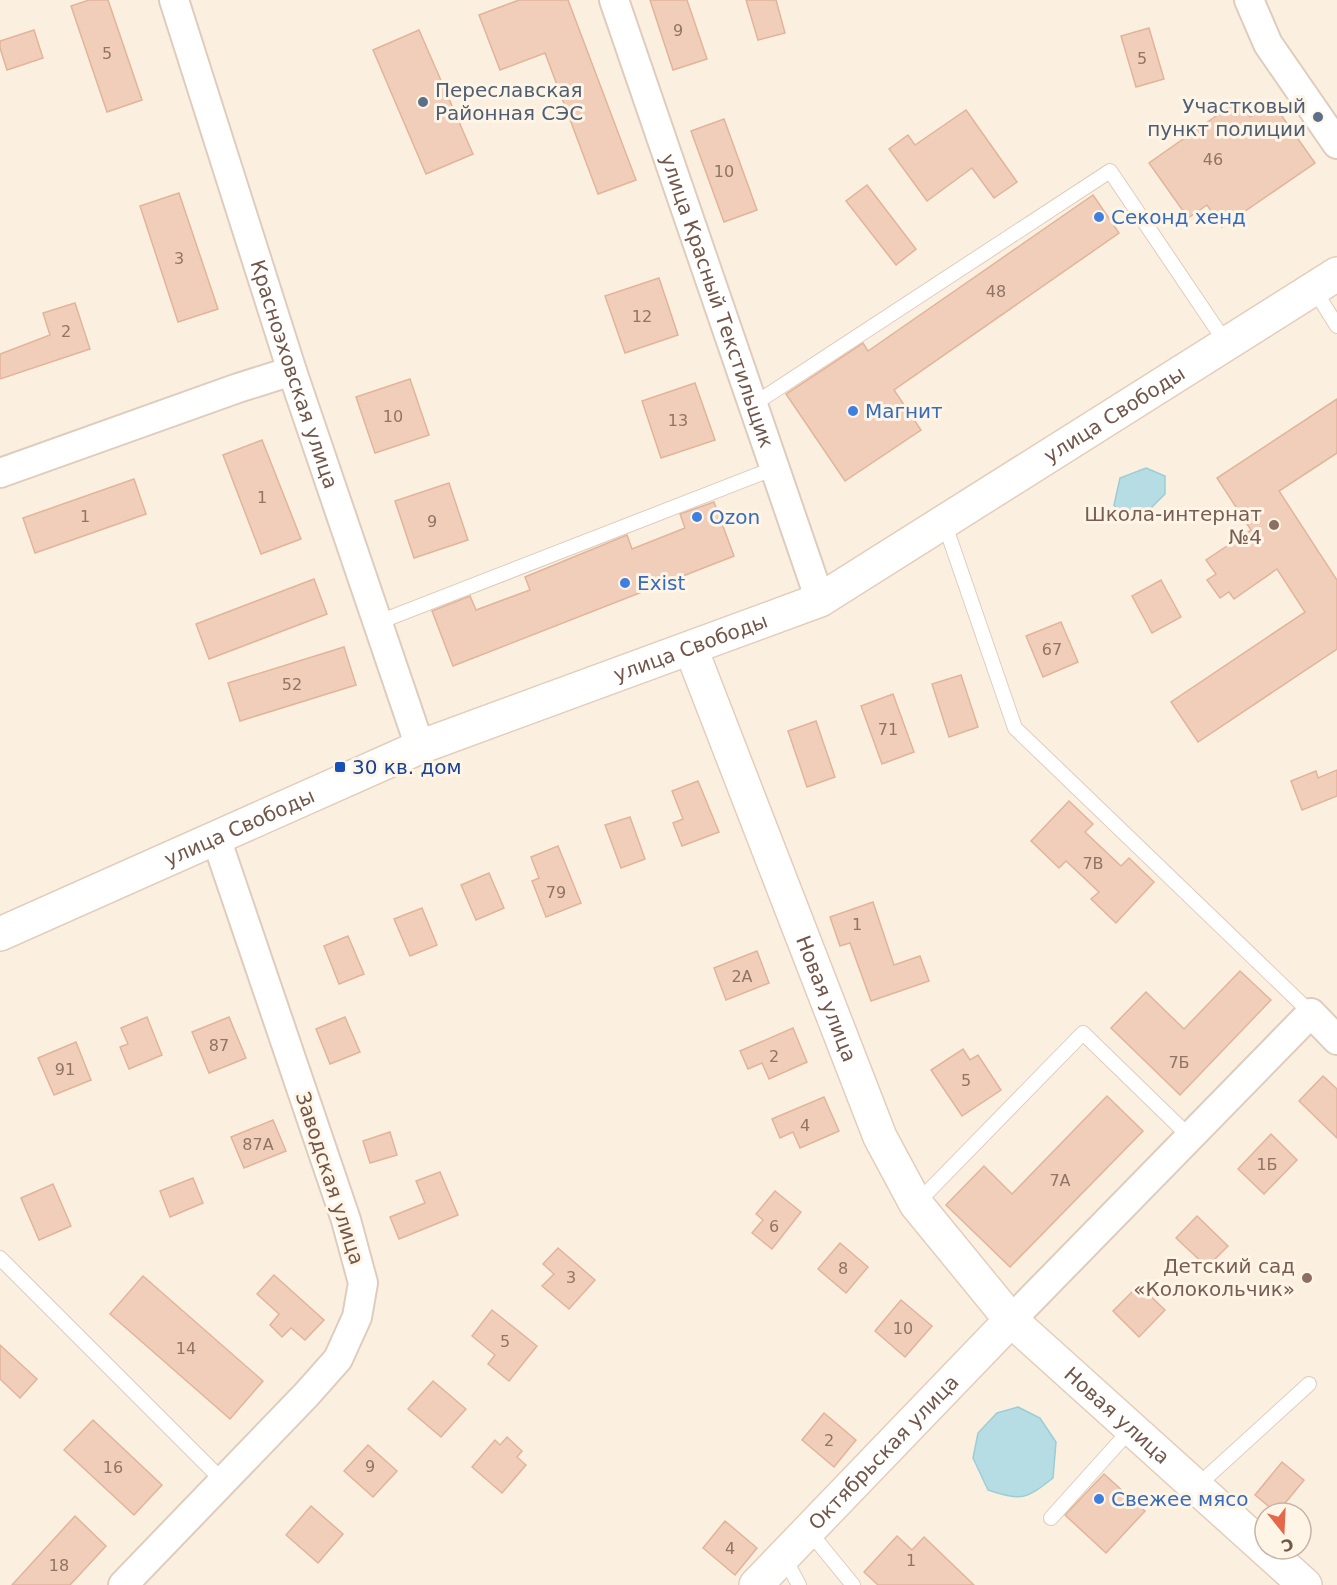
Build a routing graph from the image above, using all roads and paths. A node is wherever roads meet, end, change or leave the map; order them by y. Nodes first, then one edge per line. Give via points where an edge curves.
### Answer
1 (174, 0) edge
2 (614, 0) edge
3 (1249, 0) edge
4 (1337, 144) edge
5 (1325, 281) edge
6 (1337, 326) edge
7 (1226, 343) junction
8 (292, 371) junction
9 (754, 404) junction
10 (775, 468) junction
11 (0, 473) edge
12 (944, 522) junction
13 (820, 600) junction
14 (379, 622) junction
15 (691, 649) junction
16 (420, 747) junction
17 (216, 838) junction
18 (0, 934) edge
19 (1311, 1013) junction
20 (1337, 1040) edge
21 (1190, 1137) junction
22 (916, 1204) junction
23 (0, 1258) edge
24 (1011, 1320) junction
25 (1309, 1384) dead end
26 (1131, 1429) junction
27 (222, 1480) junction
28 (1196, 1487) junction
29 (1051, 1518) dead end
30 (808, 1530) junction
31 (783, 1556) junction
32 (123, 1585) edge
33 (756, 1585) edge
34 (799, 1585) edge
35 (853, 1585) edge
36 (1305, 1585) edge

1 - 8 street, Красноэховская улица
2 - 9 street, улица Красный Текстильщик
3 - 4 street via 1268,45
5 - 6 lane
5 - 7 street, улица Свободы
7 - 9 lane via 1110,171
7 - 12 street, улица Свободы
8 - 11 street
8 - 14 street, Красноэховская улица
9 - 10 street, улица Красный Текстильщик
10 - 13 street, улица Красный Текстильщик
10 - 14 lane
12 - 13 street, улица Свободы
12 - 19 lane via 1015,728
13 - 15 street, улица Свободы
14 - 16 street, Красноэховская улица
15 - 16 street, улица Свободы
15 - 22 street, Новая улица via 880,1137
16 - 17 street, улица Свободы
17 - 18 street, улица Свободы
17 - 27 street, Заводская улица via 346,1220 363,1283 357,1317 338,1359
19 - 20 street
19 - 21 street
21 - 22 lane via 1083,1034
21 - 24 street
22 - 24 street, Новая улица
23 - 27 lane
24 - 26 street, Новая улица
24 - 30 street, Октябрьская улица
25 - 28 lane
26 - 28 street, Новая улица
26 - 29 lane
27 - 32 street, Заводская улица
28 - 36 street, Новая улица
30 - 31 street, Октябрьская улица
30 - 35 lane
31 - 33 street, Октябрьская улица
31 - 34 lane

